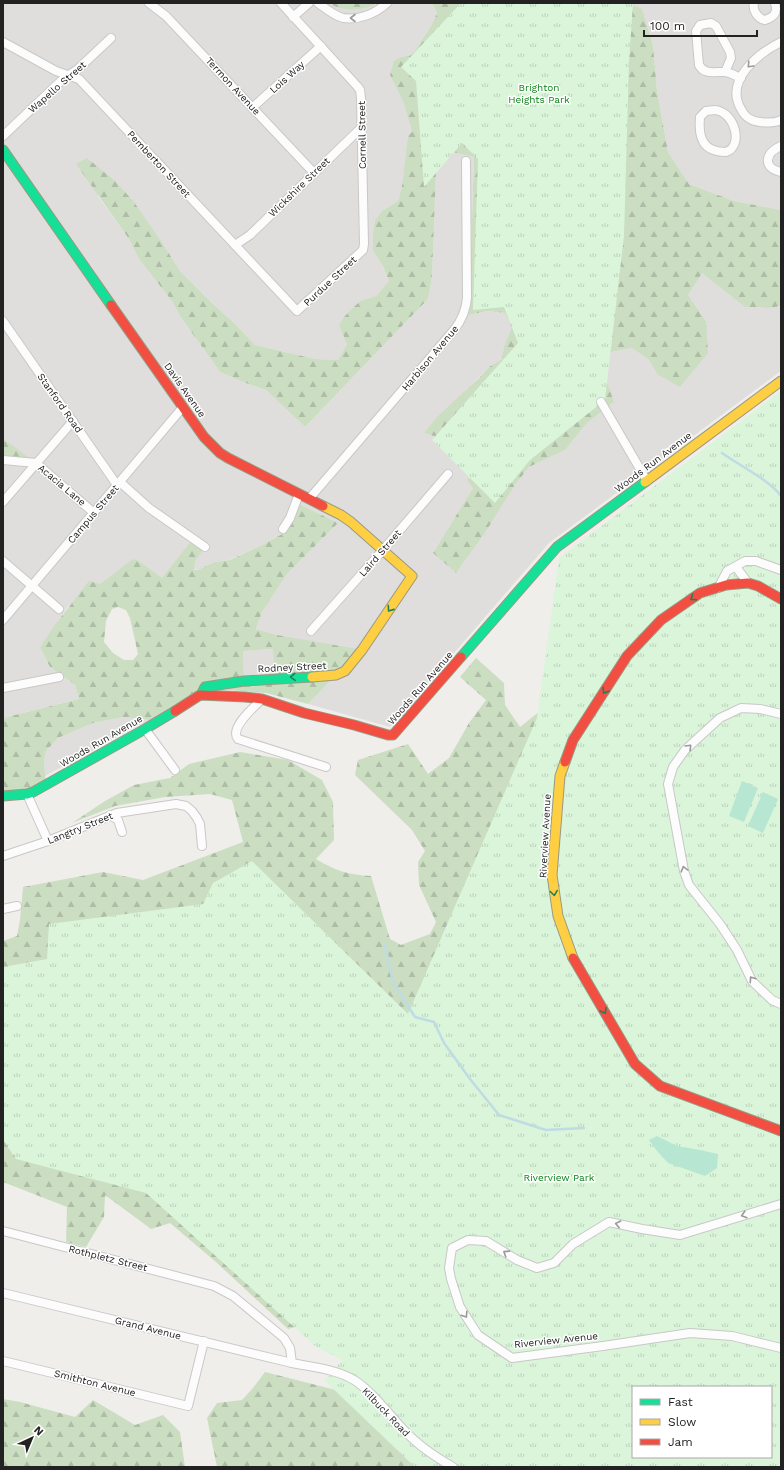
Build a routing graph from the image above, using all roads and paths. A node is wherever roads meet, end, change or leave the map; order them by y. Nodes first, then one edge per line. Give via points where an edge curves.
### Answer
1 (149, 3) edge
2 (281, 3) edge
3 (309, 3) edge
4 (318, 3) edge
5 (387, 3) edge
6 (754, 3) edge
7 (775, 3) edge
8 (293, 17) junction
9 (111, 38) dead end
10 (3, 42) edge
11 (781, 42) edge
12 (321, 46) junction
13 (725, 72) junction
14 (69, 76) junction
15 (741, 78) junction
16 (253, 107) junction
17 (745, 116) junction
18 (780, 123) edge
19 (734, 125) junction
20 (362, 127) junction
21 (3, 136) edge
22 (781, 146) edge
23 (3, 150) edge
24 (466, 161) dead end
25 (314, 172) junction
26 (781, 172) edge
27 (235, 245) junction
28 (363, 250) joint
29 (297, 311) joint
30 (3, 321) edge
31 (781, 381) edge
32 (601, 402) dead end
33 (183, 407) junction
34 (73, 420) junction
35 (3, 460) edge
36 (36, 464) junction
37 (448, 474) dead end
38 (647, 481) junction
39 (119, 484) junction
40 (299, 494) junction
41 (309, 499) junction
42 (3, 502) edge
43 (94, 512) junction
44 (283, 529) dead end
45 (205, 547) dead end
46 (382, 551) junction
47 (3, 561) edge
48 (736, 567) junction
49 (781, 570) edge
50 (412, 576) joint
51 (748, 583) junction
52 (32, 586) junction
53 (718, 588) junction
54 (781, 599) edge
55 (59, 609) dead end
56 (3, 620) edge
57 (311, 631) dead end
58 (59, 676) dead end
59 (3, 688) edge
60 (201, 695) junction
61 (262, 699) junction
62 (781, 714) edge
63 (144, 729) junction
64 (326, 767) dead end
65 (175, 770) dead end
66 (27, 794) junction
67 (3, 796) edge
68 (110, 815) junction
69 (122, 832) dead end
70 (48, 841) junction
71 (202, 846) dead end
72 (3, 856) edge
73 (17, 906) dead end
74 (3, 909) edge
75 (781, 1004) edge
76 (781, 1131) edge
77 (781, 1204) edge
78 (3, 1231) edge
79 (3, 1293) edge
80 (204, 1341) junction
81 (781, 1348) edge
82 (3, 1361) edge
83 (292, 1363) junction
84 (453, 1467) edge

1 - 16 street, Termon Avenue via 166,16
2 - 8 street, Cornell Street
3 - 8 street
5 -> 4 street via 376,12 360,18 342,18
6 - 7 street via 754,10 765,20 776,13
8 - 12 street, Cornell Street
9 - 14 street, Wapello Street
10 - 14 street, Pemberton Street
11 -> 15 street via 767,49 747,66
12 - 16 street, Lois Way
12 - 20 street, Cornell Street via 360,90
13 - 13 street via 708,72 699,65 696,30 700,25 711,23 716,26 730,52 731,58
13 - 15 street
14 - 21 street, Wapello Street
14 - 27 street, Pemberton Street via 79,79
15 - 17 street via 737,90 738,103
16 - 25 street, Termon Avenue
17 - 18 street via 754,121
17 - 19 street
19 - 19 street via 727,115 720,111 704,112 700,120 703,144 708,148 729,151 733,147 736,134
20 - 25 street, Wickshire Street
20 - 28 street, Cornell Street
22 - 26 street via 772,151 768,158 772,168
23 - 33 street, Davis Avenue
24 - 41 street, Harbison Avenue via 467,298 462,317 454,330
25 - 27 street, Wickshire Street via 250,235
27 - 29 street, Pemberton Street
28 - 29 street, Purdue Street
30 - 34 street, Stanford Road
31 - 38 street, Woods Run Avenue
32 - 38 street
33 - 39 street, Campus Street
33 - 40 street, Davis Avenue via 204,437 220,453
34 - 36 street
34 - 39 street, Stanford Road
35 - 36 street, Acacia Lane
36 - 42 street
36 - 43 street, Acacia Lane
37 - 46 street, Laird Street
38 - 61 street, Woods Run Avenue via 552,552 393,735 388,736 304,713
39 - 43 street, Campus Street
39 - 45 street, Stanford Road
40 - 41 street, Davis Avenue
40 - 44 street
41 - 46 street, Davis Avenue via 342,515
43 - 52 street, Campus Street
46 - 50 street, Davis Avenue
46 - 57 street, Laird Street
47 - 52 street
48 - 49 street via 750,560
48 - 51 street
48 - 53 street via 727,571
50 -> 60 street, Rodney Street via 362,650 342,673 233,682 204,687
51 - 53 street, Riverview Avenue
51 - 54 street, Riverview Avenue
52 - 55 street
52 - 56 street, Campus Street
53 -> 76 street, Riverview Avenue via 700,593 661,620 627,656 573,740 560,776 552,875 558,916 571,955 635,1064 660,1086
58 - 59 street
60 - 61 street, Woods Run Avenue
60 - 63 street, Woods Run Avenue
61 - 64 street via 239,724 236,731 238,739
75 -> 62 street via 772,1000 752,981 728,937 689,885 684,871 668,784 673,767 685,750 720,718 741,708
63 - 65 street
63 - 66 street, Woods Run Avenue
66 - 67 street, Woods Run Avenue
66 - 70 street
68 - 69 street via 118,820
68 - 70 street, Langtry Street
68 - 71 street, Langtry Street via 182,805 192,810 200,824
70 - 72 street, Langtry Street
73 - 74 street
77 -> 81 street, Riverview Avenue via 680,1235 609,1222 573,1244 554,1262 537,1268 517,1260 486,1241 468,1240 452,1248 449,1268 450,1279 460,1307 478,1335 512,1358 690,1333 732,1336
78 - 83 street, Rothpletz Street via 214,1286 233,1296 284,1338 290,1348
79 - 80 street, Grand Avenue
80 - 82 street, Smithton Avenue via 188,1406
80 - 83 street, Grand Avenue
83 - 84 street, Kilbuck Road via 342,1374 354,1380 365,1388 412,1439

